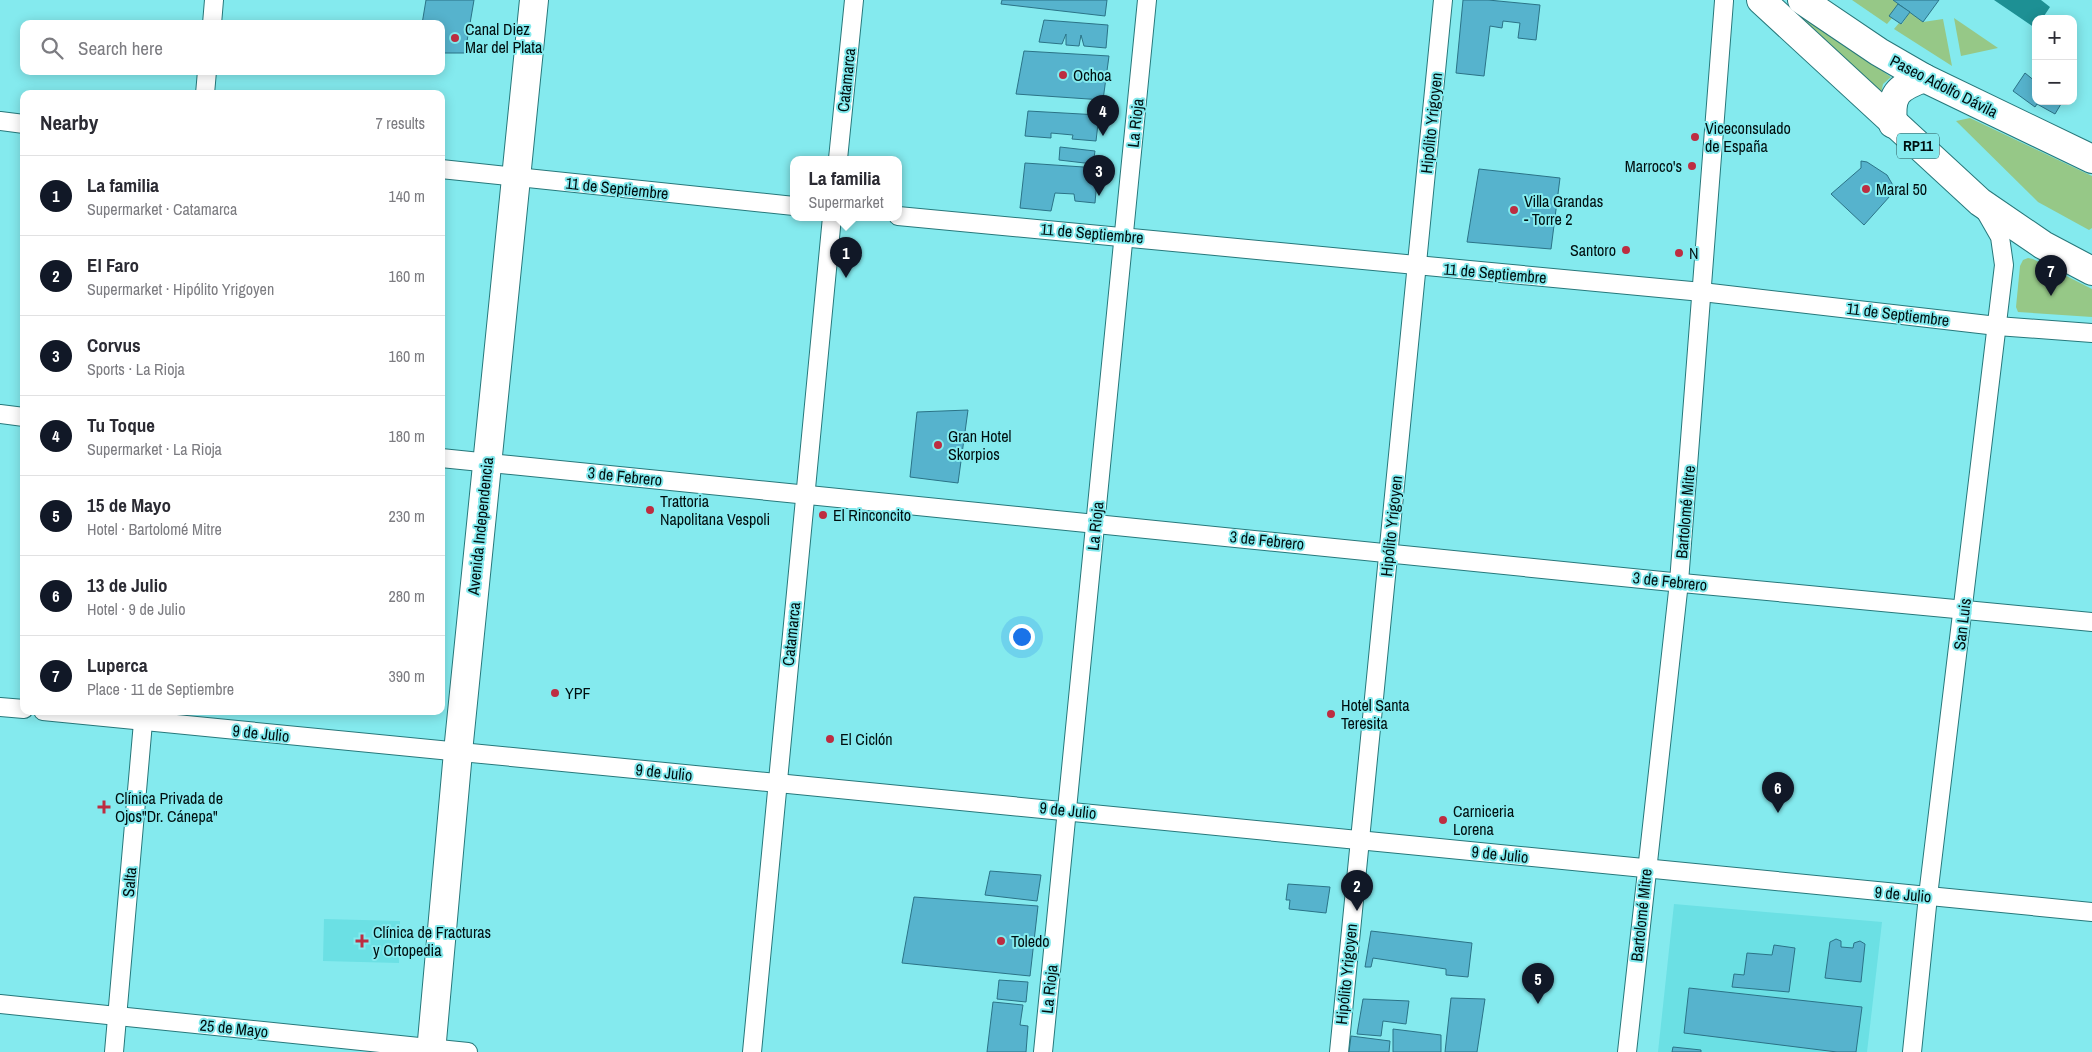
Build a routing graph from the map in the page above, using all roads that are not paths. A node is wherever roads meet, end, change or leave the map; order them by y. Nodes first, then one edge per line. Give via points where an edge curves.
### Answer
1 (214, 0) edge
2 (534, 0) edge
3 (854, 0) edge
4 (1147, 0) edge
5 (1443, 0) edge
6 (1720, 0) edge
7 (1761, 0) edge
8 (1802, 0) edge
9 (212, 20) edge
10 (207, 75) edge
11 (1924, 78) junction
12 (206, 90) edge
13 (0, 121) edge
14 (20, 124) edge
15 (1893, 124) junction
16 (838, 156) edge
17 (2092, 159) edge
18 (445, 169) edge
19 (516, 178) junction
20 (1980, 202) junction
21 (790, 206) edge
22 (902, 216) edge
23 (832, 221) edge
24 (1124, 236) junction
25 (1417, 265) junction
26 (2092, 271) edge
27 (1702, 292) junction
28 (1997, 326) junction
29 (2092, 333) edge
30 (0, 414) edge
31 (20, 416) edge
32 (445, 458) edge
33 (486, 463) junction
34 (805, 494) junction
35 (1096, 523) junction
36 (1388, 552) junction
37 (1679, 582) junction
38 (1964, 609) junction
39 (2092, 622) edge
40 (0, 707) edge
41 (20, 709) edge
42 (124, 715) edge
43 (144, 716) edge
44 (458, 752) junction
45 (776, 783) junction
46 (1067, 810) junction
47 (1360, 839) junction
48 (1646, 868) junction
49 (1928, 896) junction
50 (2092, 912) edge
51 (0, 1004) edge
52 (118, 1016) junction
53 (431, 1050) edge
54 (114, 1052) edge
55 (468, 1052) edge
56 (752, 1052) edge
57 (1043, 1052) edge
58 (1339, 1052) edge
59 (1627, 1052) edge
60 (1912, 1052) edge

1 - 9 street
2 - 19 main road, Avenida Independencia
3 - 16 street, Catamarca
4 - 24 street, La Rioja
5 - 25 street, Hipólito Yrigoyen
6 - 27 street, Bartolomé Mitre
7 - 15 main road, RP11
8 - 11 main road, Paseo Adolfo Dávila
10 - 12 street
11 - 15 main road via 1901,88 1895,95
11 - 17 main road, Paseo Adolfo Dávila
13 - 14 street
15 - 20 main road, RP11
18 - 19 street, 11 de Septiembre
19 - 21 street, 11 de Septiembre
19 - 33 main road, Avenida Independencia
20 - 26 main road, RP11 via 2043,245
20 - 28 street, San Luis via 2003,250
22 - 24 street, 11 de Septiembre
23 - 34 street, Catamarca
24 - 25 street, 11 de Septiembre
24 - 35 street, La Rioja
25 - 27 street, 11 de Septiembre
25 - 36 street, Hipólito Yrigoyen
27 - 28 street, 11 de Septiembre
27 - 37 street, Bartolomé Mitre
28 - 29 street, 11 de Septiembre
28 - 38 street, San Luis
30 - 31 street
32 - 33 street, 3 de Febrero
33 - 34 street, 3 de Febrero
33 - 44 main road, Avenida Independencia
34 - 35 street, 3 de Febrero
34 - 45 street, Catamarca
35 - 36 street, 3 de Febrero
35 - 46 street, La Rioja
36 - 37 street, 3 de Febrero
36 - 47 street, Hipólito Yrigoyen
37 - 38 street, 3 de Febrero
37 - 48 street, Bartolomé Mitre
38 - 39 street, 3 de Febrero
38 - 49 street, San Luis
40 - 41 street
42 - 43 street, 9 de Julio
43 - 44 street, 9 de Julio
43 - 52 street, Salta
44 - 45 street, 9 de Julio
44 - 53 main road, Avenida Independencia
45 - 46 street, 9 de Julio
45 - 56 street, Catamarca
46 - 47 street, 9 de Julio
46 - 57 street, La Rioja
47 - 48 street, 9 de Julio
47 - 58 street, Hipólito Yrigoyen
48 - 49 street, 9 de Julio
48 - 59 street, Bartolomé Mitre
49 - 50 street, 9 de Julio
49 - 60 street, San Luis
51 - 52 street, 25 de Mayo
52 - 53 street, 25 de Mayo
52 - 54 street, Salta
53 - 55 street, 25 de Mayo

